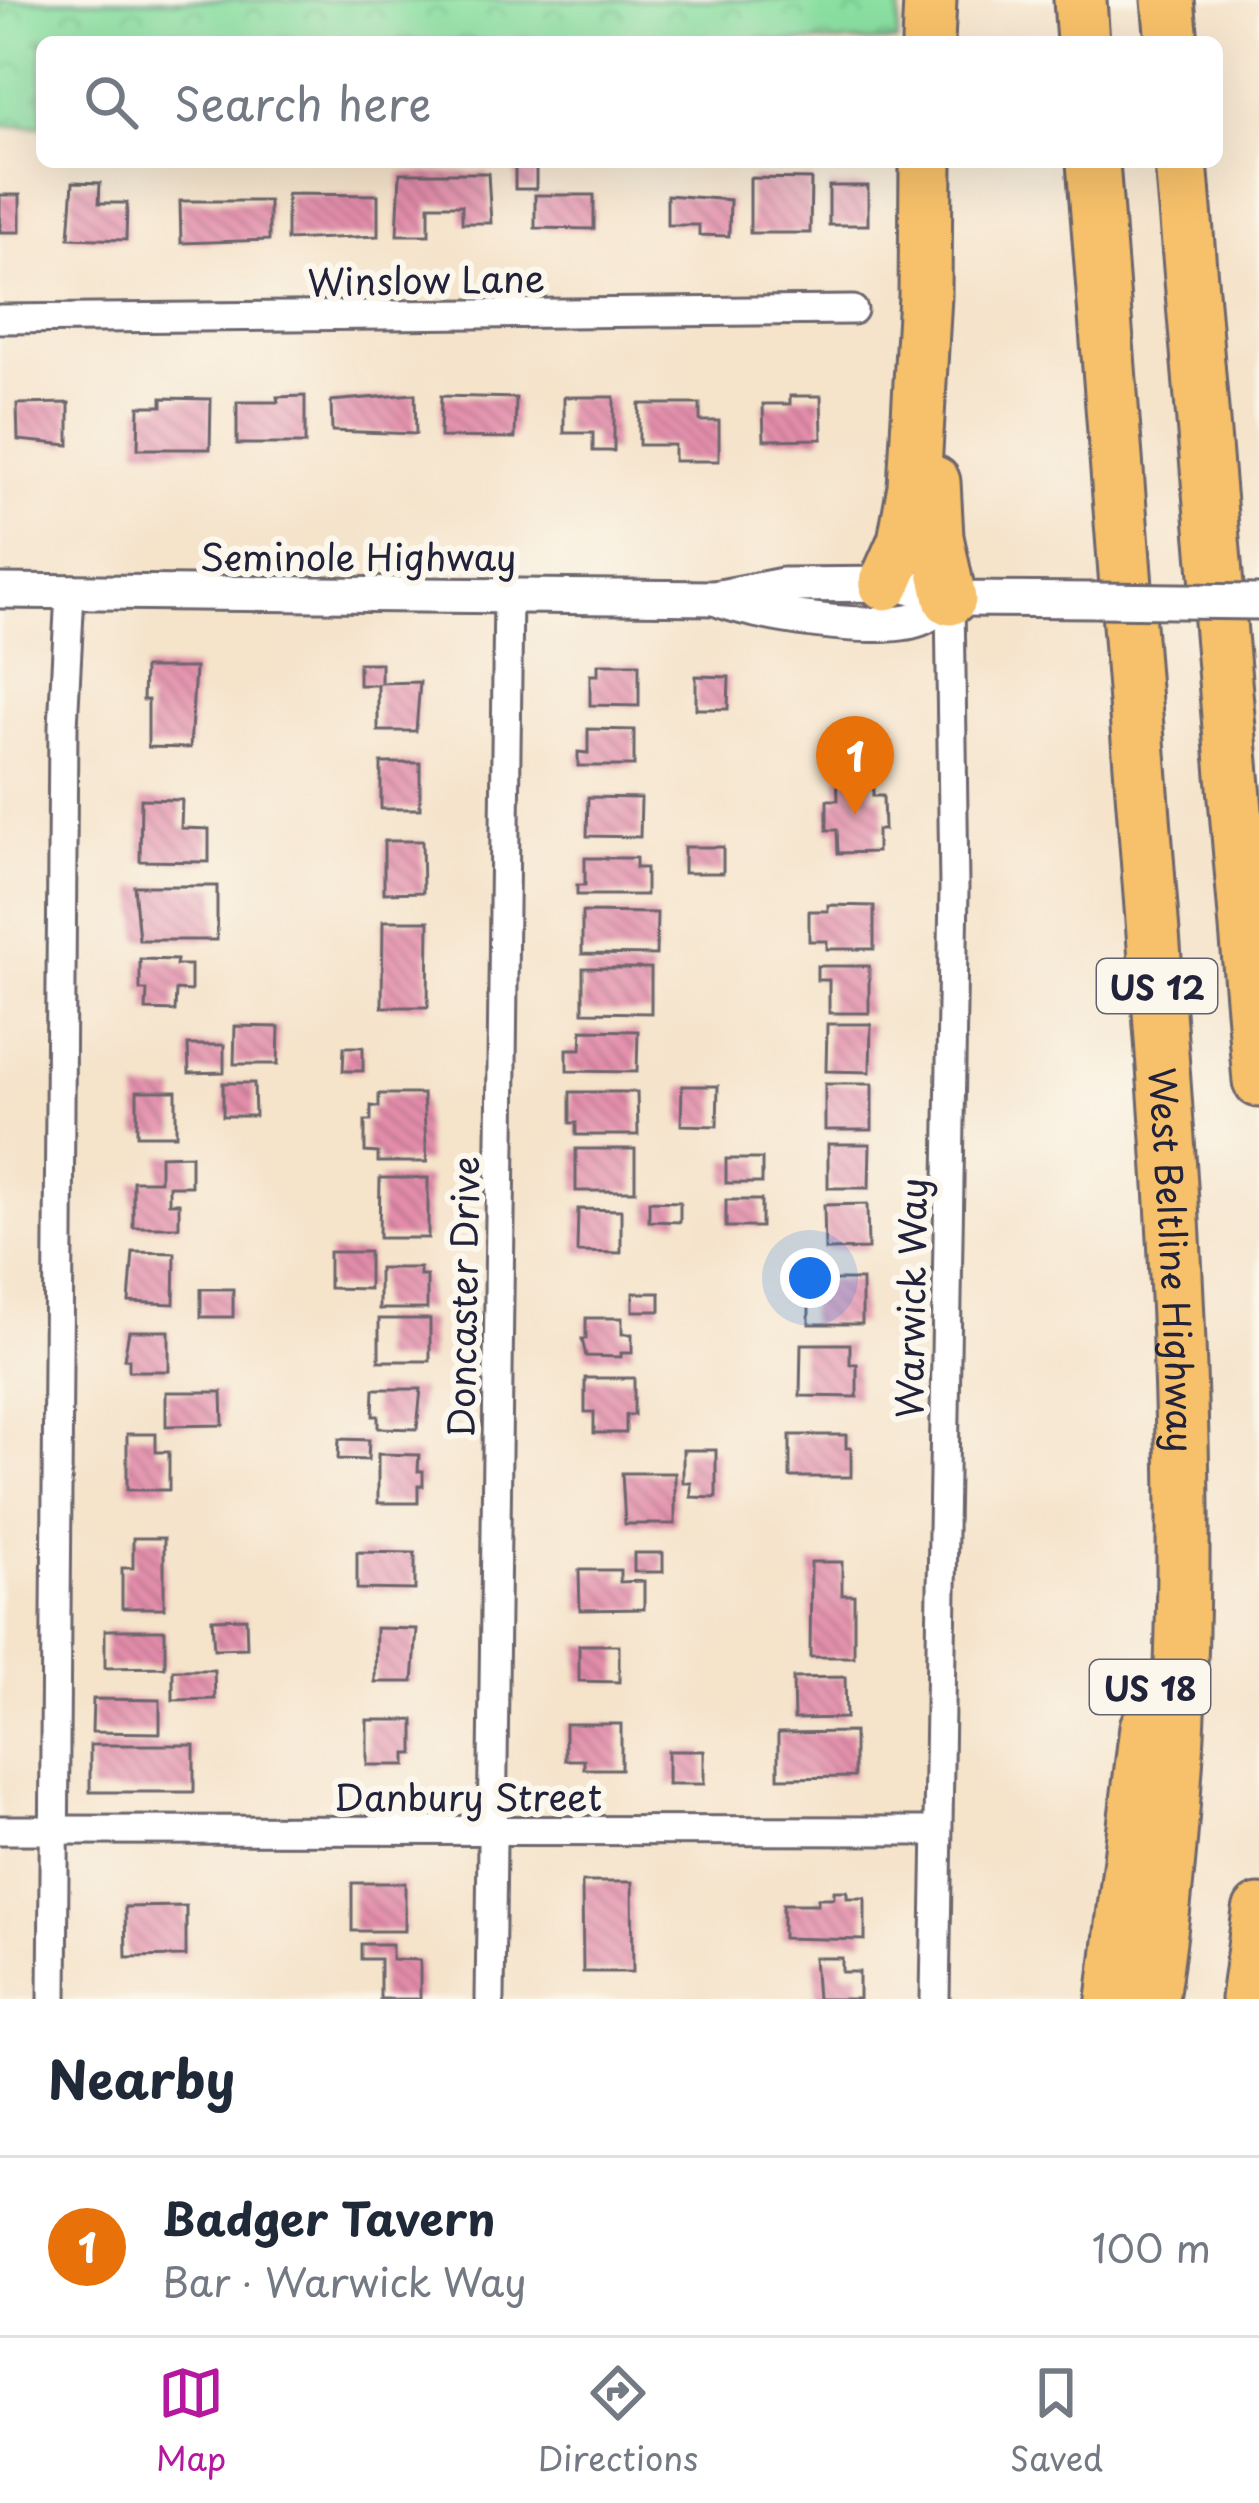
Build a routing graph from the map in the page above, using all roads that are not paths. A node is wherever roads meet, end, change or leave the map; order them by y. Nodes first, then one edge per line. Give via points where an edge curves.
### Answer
1 (930, 0) edge
2 (1080, 0) edge
3 (1168, 0) edge
4 (928, 36) edge
5 (1083, 36) edge
6 (1171, 36) edge
7 (926, 168) edge
8 (1093, 168) edge
9 (1182, 168) edge
10 (925, 296) junction
11 (853, 310) dead end
12 (0, 319) edge
13 (885, 584) junction
14 (0, 591) edge
15 (70, 593) junction
16 (508, 596) junction
17 (715, 598) junction
18 (950, 598) junction
19 (1259, 602) edge
20 (1259, 1081) edge
21 (1183, 1374) junction
22 (54, 1829) junction
23 (0, 1830) edge
24 (937, 1831) junction
25 (491, 1833) junction
26 (1259, 1911) edge
27 (52, 1999) edge
28 (490, 1999) edge
29 (935, 1999) edge
30 (1113, 1999) edge
31 (1152, 1999) edge
32 (1247, 1999) edge

1 - 4 highway
2 - 5 highway
3 - 6 highway
7 - 10 highway
8 - 21 highway, West Beltline Highway / US 12
9 - 20 highway, US 12
10 - 13 highway via 910,518
10 - 18 highway via 936,528
11 - 12 street, Winslow Lane
13 - 17 street, Seminole Highway via 784,585
13 - 18 street, Seminole Highway
14 - 15 street, Seminole Highway
15 - 16 street, Seminole Highway
15 - 22 street
16 - 17 street, Seminole Highway
16 - 25 street, Doncaster Drive
17 - 18 street, Seminole Highway via 762,614 895,622 919,619
18 - 19 street, Seminole Highway, bridge
18 - 24 street, Warwick Way via 953,887
21 - 30 highway, US 18
21 - 31 highway, West Beltline Highway / US 12 via 1180,1717
22 - 23 street, Danbury Street
22 - 25 street, Danbury Street
22 - 27 street
24 - 25 street, Danbury Street
24 - 29 street, Warwick Way
25 - 28 street, Doncaster Drive
26 - 32 highway

